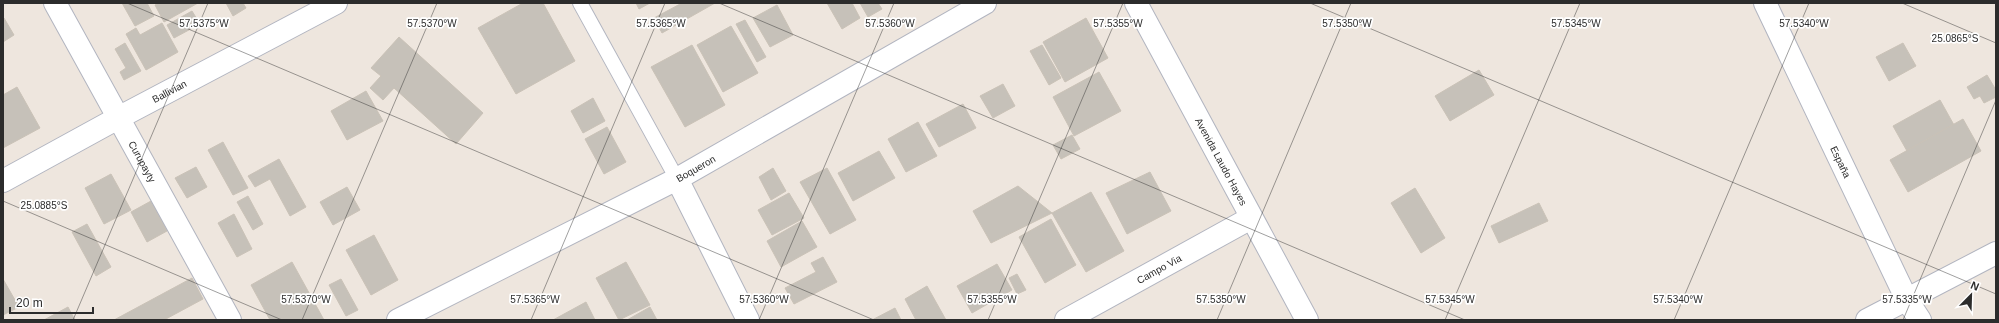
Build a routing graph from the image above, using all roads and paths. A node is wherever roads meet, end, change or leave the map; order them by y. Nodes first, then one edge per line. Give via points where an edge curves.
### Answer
1 (54, 3) edge
2 (336, 3) edge
3 (580, 3) edge
4 (985, 3) edge
5 (1136, 3) edge
6 (1765, 3) edge
7 (118, 118) junction
8 (677, 179) junction
9 (3, 181) edge
10 (1251, 218) junction
11 (1996, 253) edge
12 (1907, 300) junction
13 (230, 320) edge
14 (398, 320) edge
15 (748, 320) edge
16 (1066, 320) edge
17 (1307, 320) edge
18 (1867, 320) edge
19 (1920, 320) edge

1 - 7 street, Curupayty
2 - 7 street, Ballivian
3 - 8 lane
4 - 8 street, Boqueron
5 - 10 street, Avenida Laudo Hayes
6 - 12 street, España
7 - 9 street, Ballivian
7 - 13 street, Curupayty
8 - 14 street, Boqueron
8 - 15 street
10 - 16 street, Campo Via
10 - 17 street, Avenida Laudo Hayes
11 - 12 street
12 - 18 street
12 - 19 street, España

